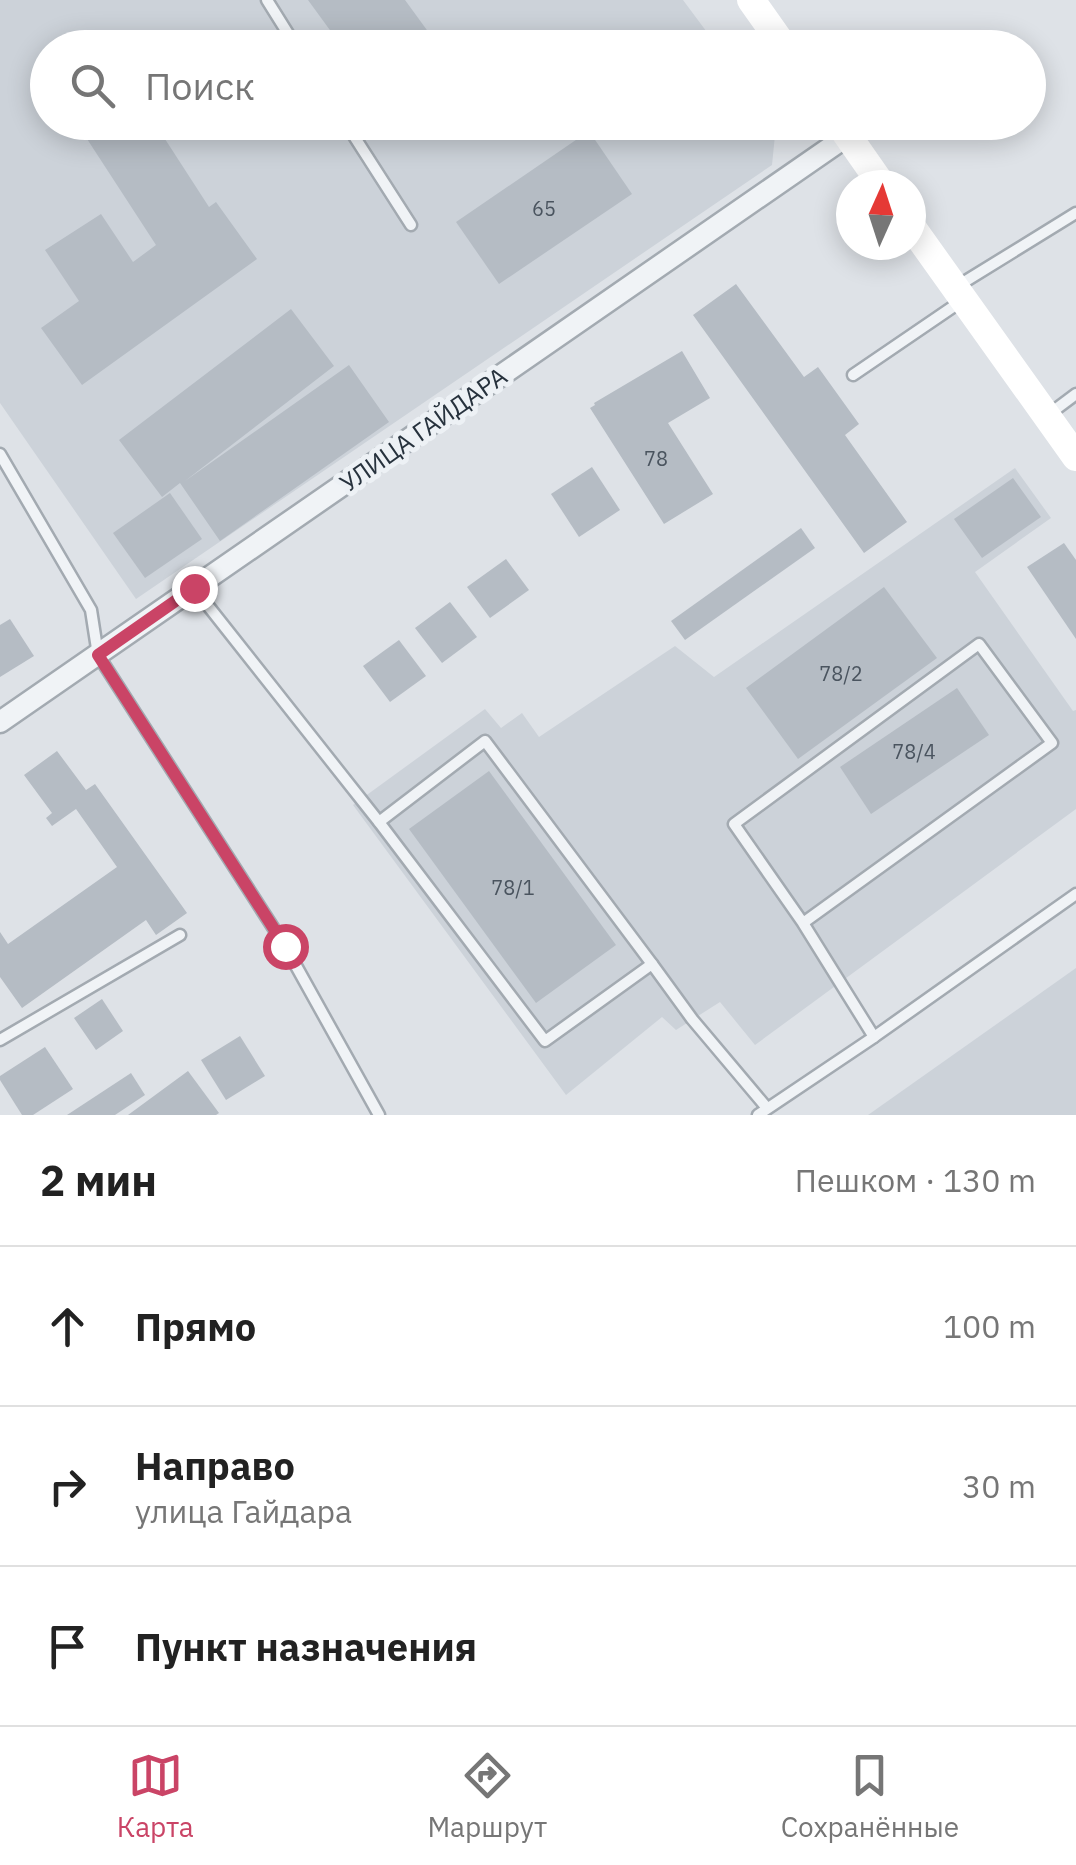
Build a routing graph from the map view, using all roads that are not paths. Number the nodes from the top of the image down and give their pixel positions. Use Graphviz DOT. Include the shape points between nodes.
graph roads {
  1 [pos="267,0"];
  2 [pos="751,0"];
  3 [pos="286,30"];
  4 [pos="772,30"];
  5 [pos="357,140"];
  6 [pos="826,140"];
  7 [pos="850,140"];
  8 [pos="871,170"];
  9 [pos="1076,213"];
  10 [pos="411,225"];
  11 [pos="926,247"];
  12 [pos="960,294"];
  13 [pos="854,375"];
  14 [pos="1076,394"];
  15 [pos="1047,416"];
  16 [pos="0,454"];
  17 [pos="1076,457"];
  18 [pos="194,588"];
  19 [pos="98,655"];
  20 [pos="0,722"];
  21 [pos="378,822"];
  22 [pos="1076,894"];
  23 [pos="803,923"];
  24 [pos="180,935"];
  25 [pos="652,964"];
  26 [pos="874,1037"];
  27 [pos="0,1040"];
  28 [pos="762,1112"];
  29 [pos="379,1115"];
  1 -- 3 [label="lane"];
  2 -- 4 [label="main road"];
  5 -- 10 [label="lane"];
  6 -- 18 [label="street, УЛИЦА ГАЙДАРА"];
  7 -- 8 [label="main road"];
  9 -- 12 [label="lane"];
  11 -- 12 [label="main road"];
  12 -- 13 [label="lane"];
  12 -- 15 [label="main road"];
  14 -- 15 [label="lane"];
  15 -- 17 [label="main road"];
  16 -- 19 [label="lane" via="91,610"];
  18 -- 19 [label="street, УЛИЦА ГАЙДАРА"];
  18 -- 21 [label="lane"];
  19 -- 20 [label="street, УЛИЦА ГАЙДАРА"];
  19 -- 29 [label="lane" via="285,946"];
  21 -- 25 [label="lane" via="546,1041"];
  21 -- 25 [label="lane" via="485,741"];
  22 -- 26 [label="lane"];
  23 -- 23 [label="lane" via="1052,743 980,644 734,824"];
  23 -- 26 [label="lane"];
  24 -- 27 [label="lane"];
  25 -- 28 [label="lane"];
  26 -- 28 [label="lane"];
}
